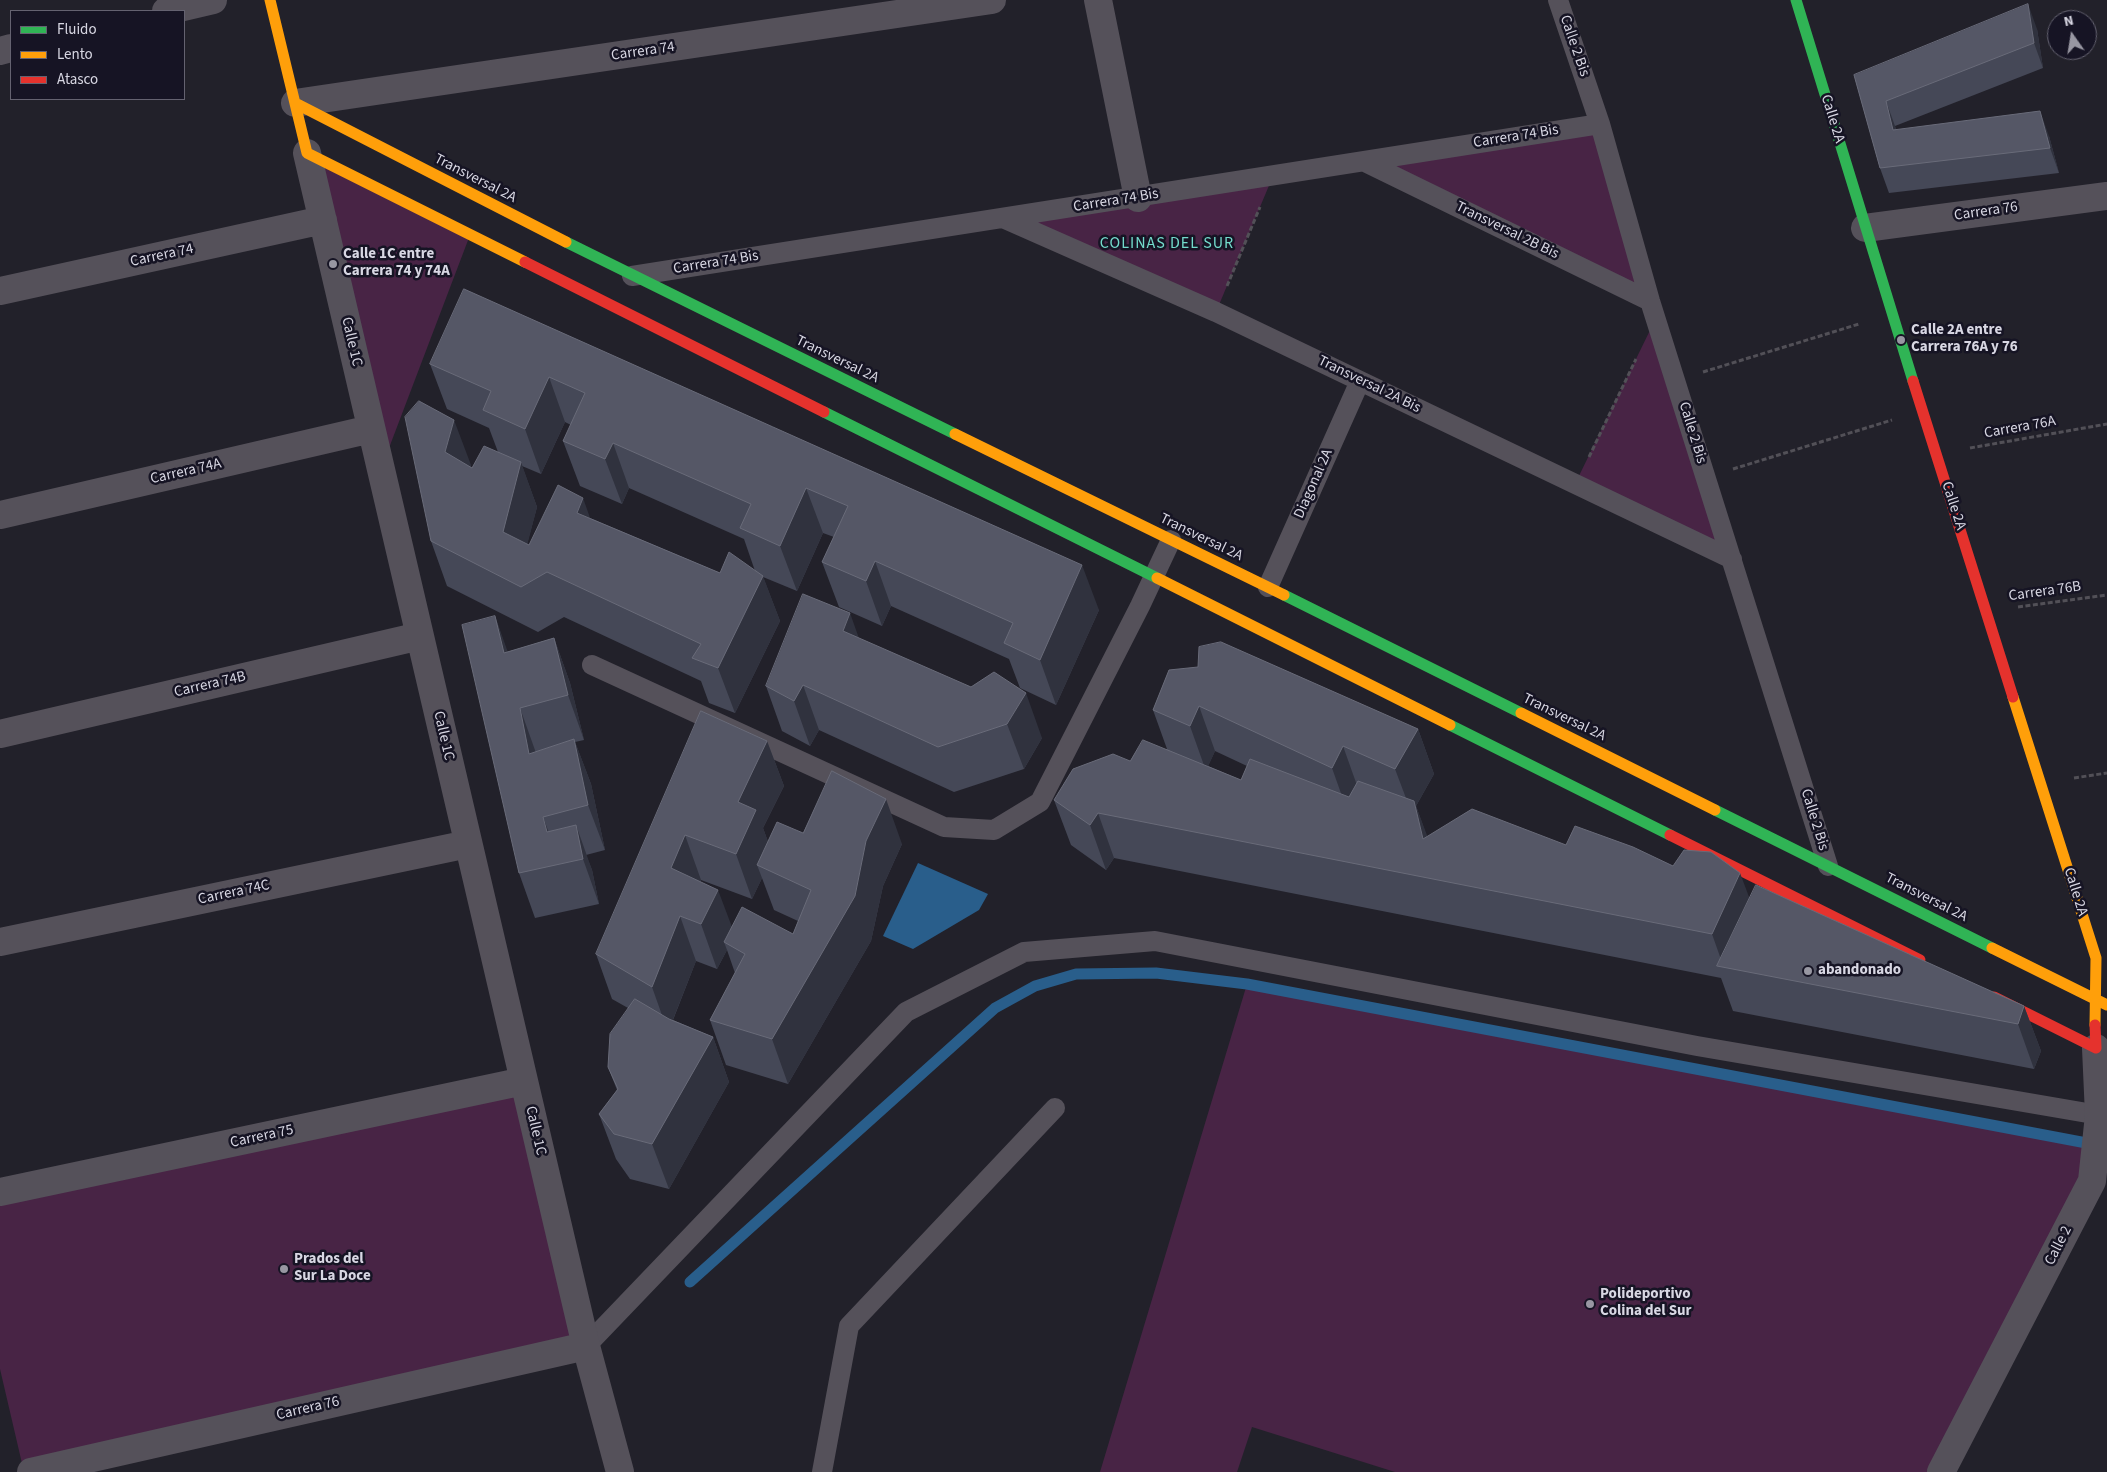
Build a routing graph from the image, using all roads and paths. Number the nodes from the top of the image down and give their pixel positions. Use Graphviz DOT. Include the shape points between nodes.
graph roads {
  1 [pos="213,0"];
  2 [pos="270,0"];
  3 [pos="992,0"];
  4 [pos="1098,0"];
  5 [pos="1558,0"];
  6 [pos="1796,0"];
  7 [pos="946,3"];
  8 [pos="170,10"];
  9 [pos="295,103"];
  10 [pos="1600,124"];
  11 [pos="307,153"];
  12 [pos="1363,161"];
  13 [pos="1273,176"];
  14 [pos="2107,196"];
  15 [pos="1138,198"];
  16 [pos="1003,218"];
  17 [pos="323,220"];
  18 [pos="1865,228"];
  19 [pos="632,276"];
  20 [pos="0,291"];
  21 [pos="1653,310"];
  22 [pos="1216,312"];
  23 [pos="1892,314"];
  24 [pos="1676,380"];
  25 [pos="1360,381"];
  26 [pos="1923,410"];
  27 [pos="2107,424"];
  28 [pos="371,429"];
  29 [pos="1937,454"];
  30 [pos="1706,477"];
  31 [pos="1575,484"];
  32 [pos="0,515"];
  33 [pos="1171,540"];
  34 [pos="1732,558"];
  35 [pos="1153,577"];
  36 [pos="1268,587"];
  37 [pos="2107,595"];
  38 [pos="1987,612"];
  39 [pos="420,636"];
  40 [pos="592,665"];
  41 [pos="0,734"];
  42 [pos="468,844"];
  43 [pos="1828,866"];
  44 [pos="0,942"];
  45 [pos="1929,965"];
  46 [pos="1982,991"];
  47 [pos="2094,1000"];
  48 [pos="2107,1005"];
  49 [pos="2096,1048"];
  50 [pos="524,1082"];
  51 [pos="1054,1108"];
  52 [pos="2099,1115"];
  53 [pos="2100,1188"];
  54 [pos="0,1192"];
  55 [pos="586,1346"];
  56 [pos="31,1472"];
  57 [pos="620,1472"];
  58 [pos="822,1472"];
  59 [pos="1941,1472"];
  1 -- 8 [label="street"];
  2 -- 9 [label="street, Calle 1C"];
  3 -- 7 [label="street, Carrera 74"];
  4 -- 15 [label="street"];
  5 -- 10 [label="lane, Calle 2 Bis"];
  6 -- 18 [label="street, Calle 2A"];
  7 -- 9 [label="street, Carrera 74"];
  9 -- 11 [label="street, Calle 1C"];
  9 -- 19 [label="street, Transversal 2A"];
  10 -- 12 [label="lane, Carrera 74 Bis"];
  10 -- 21 [label="lane, Calle 2 Bis"];
  11 -- 17 [label="street, Calle 1C"];
  11 -- 35 [label="street"];
  12 -- 13 [label="lane, Carrera 74 Bis"];
  12 -- 21 [label="lane, Transversal 2B Bis"];
  13 -- 15 [label="lane, Carrera 74 Bis"];
  13 -- 22 [label="path"];
  14 -- 18 [label="street, Carrera 76"];
  15 -- 16 [label="lane, Carrera 74 Bis"];
  16 -- 19 [label="lane, Carrera 74 Bis"];
  16 -- 22 [label="lane, Transversal 2A Bis"];
  17 -- 20 [label="street, Carrera 74"];
  17 -- 28 [label="street, Calle 1C"];
  18 -- 23 [label="street, Calle 2A"];
  19 -- 33 [label="street, Transversal 2A"];
  21 -- 24 [label="lane, Calle 2 Bis"];
  21 -- 31 [label="path"];
  22 -- 25 [label="lane, Transversal 2A Bis"];
  23 -- 24 [label="path"];
  23 -- 26 [label="street, Calle 2A"];
  24 -- 30 [label="lane, Calle 2 Bis"];
  25 -- 31 [label="lane, Transversal 2A Bis"];
  25 -- 36 [label="lane, Diagonal 2A"];
  26 -- 29 [label="street, Calle 2A"];
  26 -- 30 [label="path"];
  27 -- 29 [label="path, Carrera 76A"];
  28 -- 32 [label="street, Carrera 74A"];
  28 -- 39 [label="street, Calle 1C"];
  29 -- 38 [label="street, Calle 2A"];
  30 -- 34 [label="lane, Calle 2 Bis"];
  31 -- 34 [label="lane, Transversal 2A Bis"];
  33 -- 35 [label="lane"];
  33 -- 36 [label="street, Transversal 2A"];
  34 -- 43 [label="lane, Calle 2 Bis"];
  35 -- 40 [label="lane" via="1040,802 994,830 944,827"];
  35 -- 45 [label="street"];
  36 -- 43 [label="street, Transversal 2A"];
  37 -- 38 [label="path, Carrera 76B"];
  38 -- 47 [label="street, Calle 2A" via="2096,958"];
  39 -- 41 [label="street, Carrera 74B"];
  39 -- 42 [label="street, Calle 1C"];
  42 -- 44 [label="street, Carrera 74C"];
  42 -- 50 [label="street, Calle 1C"];
  43 -- 47 [label="street, Transversal 2A"];
  46 -- 49 [label="street"];
  47 -- 48 [label="street"];
  47 -- 49 [label="street, Calle 2"];
  49 -- 52 [label="street, Calle 2"];
  50 -- 54 [label="street, Carrera 75"];
  50 -- 55 [label="street, Calle 1C"];
  51 -- 58 [label="lane" via="849,1326"];
  52 -- 53 [label="street, Calle 2"];
  52 -- 55 [label="lane" via="1697,1046 1155,941 1024,952 906,1012"];
  53 -- 59 [label="street, Calle 2"];
  55 -- 56 [label="street, Carrera 76"];
  55 -- 57 [label="street, Calle 1C"];
}
